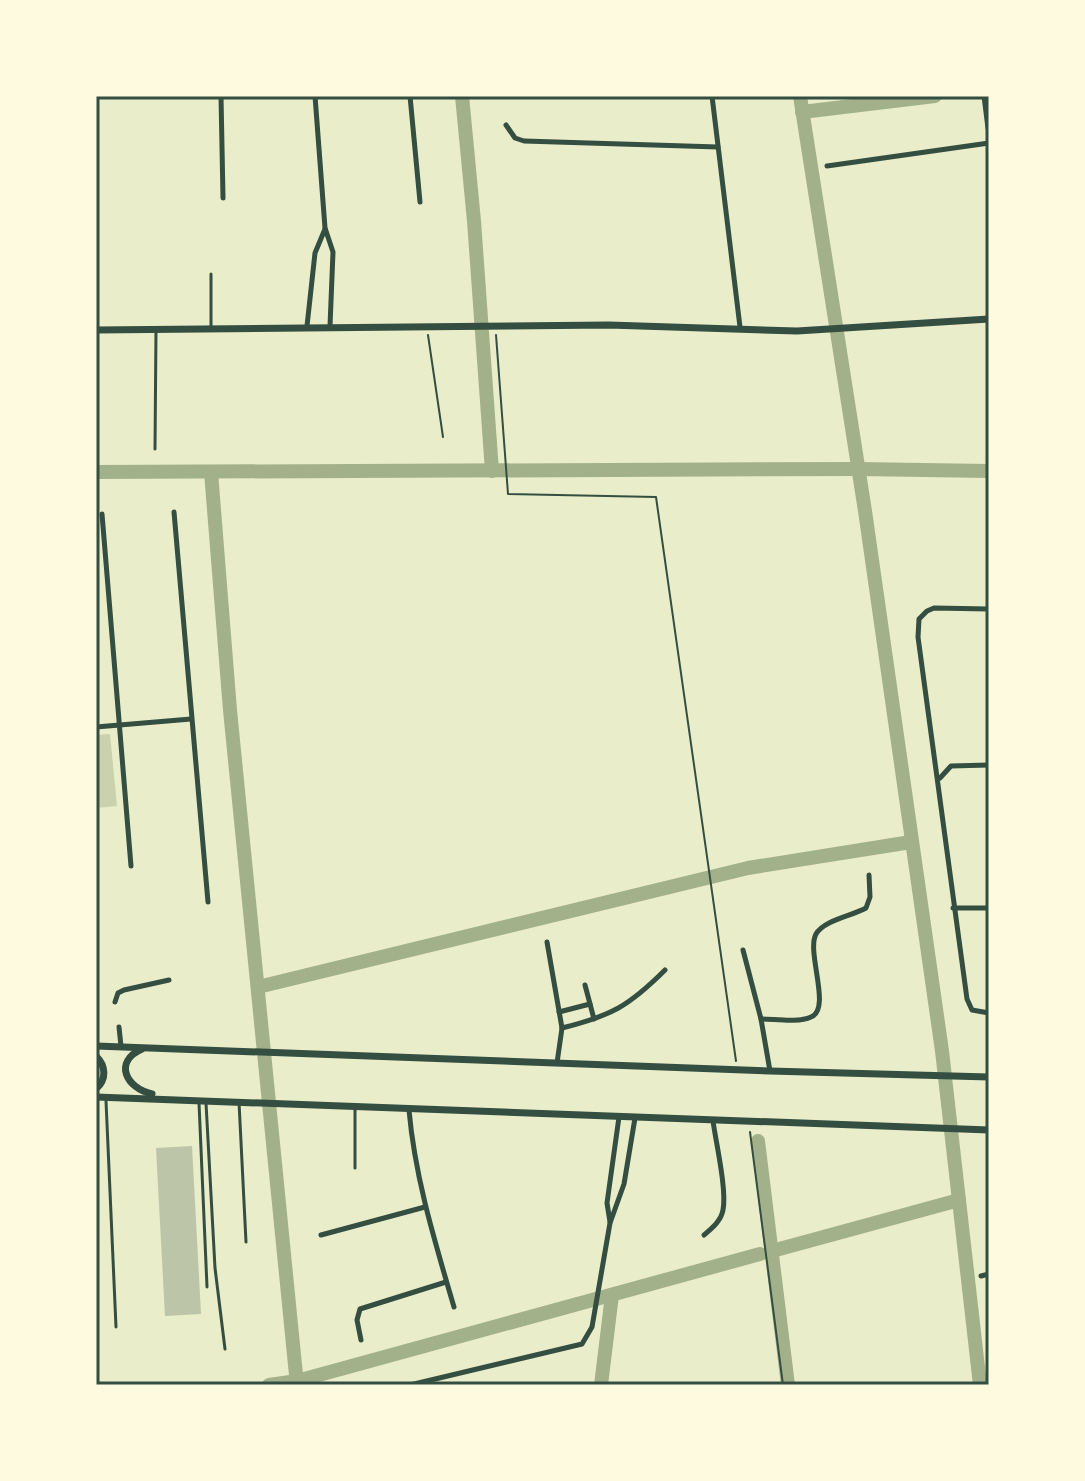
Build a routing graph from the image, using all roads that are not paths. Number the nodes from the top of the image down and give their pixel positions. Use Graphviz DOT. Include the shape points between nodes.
graph roads {
  1 [pos="221,96"];
  2 [pos="315,96"];
  3 [pos="410,96"];
  4 [pos="712,96"];
  5 [pos="985,100"];
  6 [pos="506,125"];
  7 [pos="989,128"];
  8 [pos="989,143"];
  9 [pos="718,147"];
  10 [pos="827,166"];
  11 [pos="223,198"];
  12 [pos="420,202"];
  13 [pos="325,228"];
  14 [pos="211,274"];
  15 [pos="989,319"];
  16 [pos="307,326"];
  17 [pos="330,326"];
  18 [pos="740,327"];
  19 [pos="211,328"];
  20 [pos="156,329"];
  21 [pos="96,330"];
  22 [pos="155,449"];
  23 [pos="174,512"];
  24 [pos="102,514"];
  25 [pos="989,609"];
  26 [pos="191,719"];
  27 [pos="120,725"];
  28 [pos="96,727"];
  29 [pos="989,765"];
  30 [pos="939,778"];
  31 [pos="131,866"];
  32 [pos="869,875"];
  33 [pos="208,902"];
  34 [pos="953,908"];
  35 [pos="989,908"];
  36 [pos="547,942"];
  37 [pos="743,950"];
  38 [pos="665,970"];
  39 [pos="169,980"];
  40 [pos="585,985"];
  41 [pos="115,1002"];
  42 [pos="590,1004"];
  43 [pos="559,1012"];
  44 [pos="989,1013"];
  45 [pos="594,1019"];
  46 [pos="761,1019"];
  47 [pos="119,1027"];
  48 [pos="562,1028"];
  49 [pos="96,1046"];
  50 [pos="121,1046"];
  51 [pos="161,1047"];
  52 [pos="96,1056"];
  53 [pos="557,1063"];
  54 [pos="770,1071"];
  55 [pos="986,1077"];
  56 [pos="96,1089"];
  57 [pos="96,1097"];
  58 [pos="105,1097"];
  59 [pos="161,1097"];
  60 [pos="203,1100"];
  61 [pos="239,1101"];
  62 [pos="355,1108"];
  63 [pos="409,1110"];
  64 [pos="619,1117"];
  65 [pos="635,1118"];
  66 [pos="713,1121"];
  67 [pos="988,1130"];
  68 [pos="355,1168"];
  69 [pos="425,1207"];
  70 [pos="610,1223"];
  71 [pos="321,1235"];
  72 [pos="704,1235"];
  73 [pos="246,1242"];
  74 [pos="989,1274"];
  75 [pos="981,1276"];
  76 [pos="446,1282"];
  77 [pos="207,1287"];
  78 [pos="454,1307"];
  79 [pos="116,1327"];
  80 [pos="361,1340"];
  81 [pos="225,1349"];
  82 [pos="443,1377"];
  83 [pos="410,1385"];
  84 [pos="444,1385"];
  1 -- 11 [label="street"];
  2 -- 13 [label="street"];
  3 -- 12 [label="street"];
  4 -- 9 [label="street"];
  5 -- 7 [label="main road"];
  6 -- 9 [label="street" via="515,138 534,142"];
  8 -- 10 [label="street"];
  9 -- 18 [label="street"];
  13 -- 16 [label="street" via="315,253"];
  13 -- 17 [label="street" via="333,252"];
  14 -- 19 [label="lane"];
  15 -- 18 [label="main road" via="797,331"];
  16 -- 17 [label="main road"];
  16 -- 19 [label="main road"];
  17 -- 18 [label="main road"];
  19 -- 20 [label="main road"];
  20 -- 21 [label="main road"];
  20 -- 22 [label="lane"];
  23 -- 26 [label="street"];
  24 -- 27 [label="street"];
  25 -- 30 [label="street" via="934,608 919,619"];
  26 -- 27 [label="street"];
  26 -- 33 [label="street"];
  27 -- 28 [label="street"];
  27 -- 31 [label="street"];
  29 -- 30 [label="street" via="951,766"];
  30 -- 34 [label="street"];
  32 -- 46 [label="street" via="866,908 822,926 815,936 817,1013 810,1018"];
  34 -- 35 [label="street"];
  34 -- 44 [label="street" via="967,999 972,1010"];
  36 -- 43 [label="street"];
  37 -- 46 [label="street"];
  38 -- 45 [label="street" via="629,1004"];
  39 -- 41 [label="street" via="124,990"];
  40 -- 42 [label="street"];
  42 -- 43 [label="street"];
  42 -- 45 [label="street"];
  43 -- 48 [label="street"];
  45 -- 48 [label="street"];
  46 -- 54 [label="street"];
  47 -- 50 [label="street"];
  48 -- 53 [label="street"];
  49 -- 50 [label="main road"];
  50 -- 51 [label="main road"];
  51 -- 53 [label="main road"];
  51 -- 59 [label="main road" via="132,1054 126,1067 135,1089"];
  52 -- 56 [label="main road" via="104,1072"];
  53 -- 54 [label="main road"];
  54 -- 55 [label="main road"];
  57 -- 58 [label="main road"];
  58 -- 59 [label="main road"];
  58 -- 79 [label="lane"];
  59 -- 60 [label="main road"];
  60 -- 61 [label="main road"];
  60 -- 77 [label="lane"];
  60 -- 81 [label="lane"];
  61 -- 62 [label="main road"];
  61 -- 73 [label="lane"];
  62 -- 63 [label="main road"];
  62 -- 68 [label="lane"];
  63 -- 64 [label="main road"];
  63 -- 69 [label="street"];
  64 -- 65 [label="main road"];
  64 -- 70 [label="street" via="607,1203"];
  65 -- 66 [label="main road"];
  65 -- 70 [label="street" via="624,1184"];
  66 -- 67 [label="main road"];
  66 -- 72 [label="street" via="723,1212"];
  69 -- 71 [label="street"];
  69 -- 76 [label="street"];
  70 -- 82 [label="street" via="595,1310 582,1344"];
  74 -- 75 [label="street"];
  76 -- 78 [label="street"];
  76 -- 80 [label="street" via="360,1309"];
  82 -- 83 [label="street"];
  82 -- 84 [label="street"];
}
